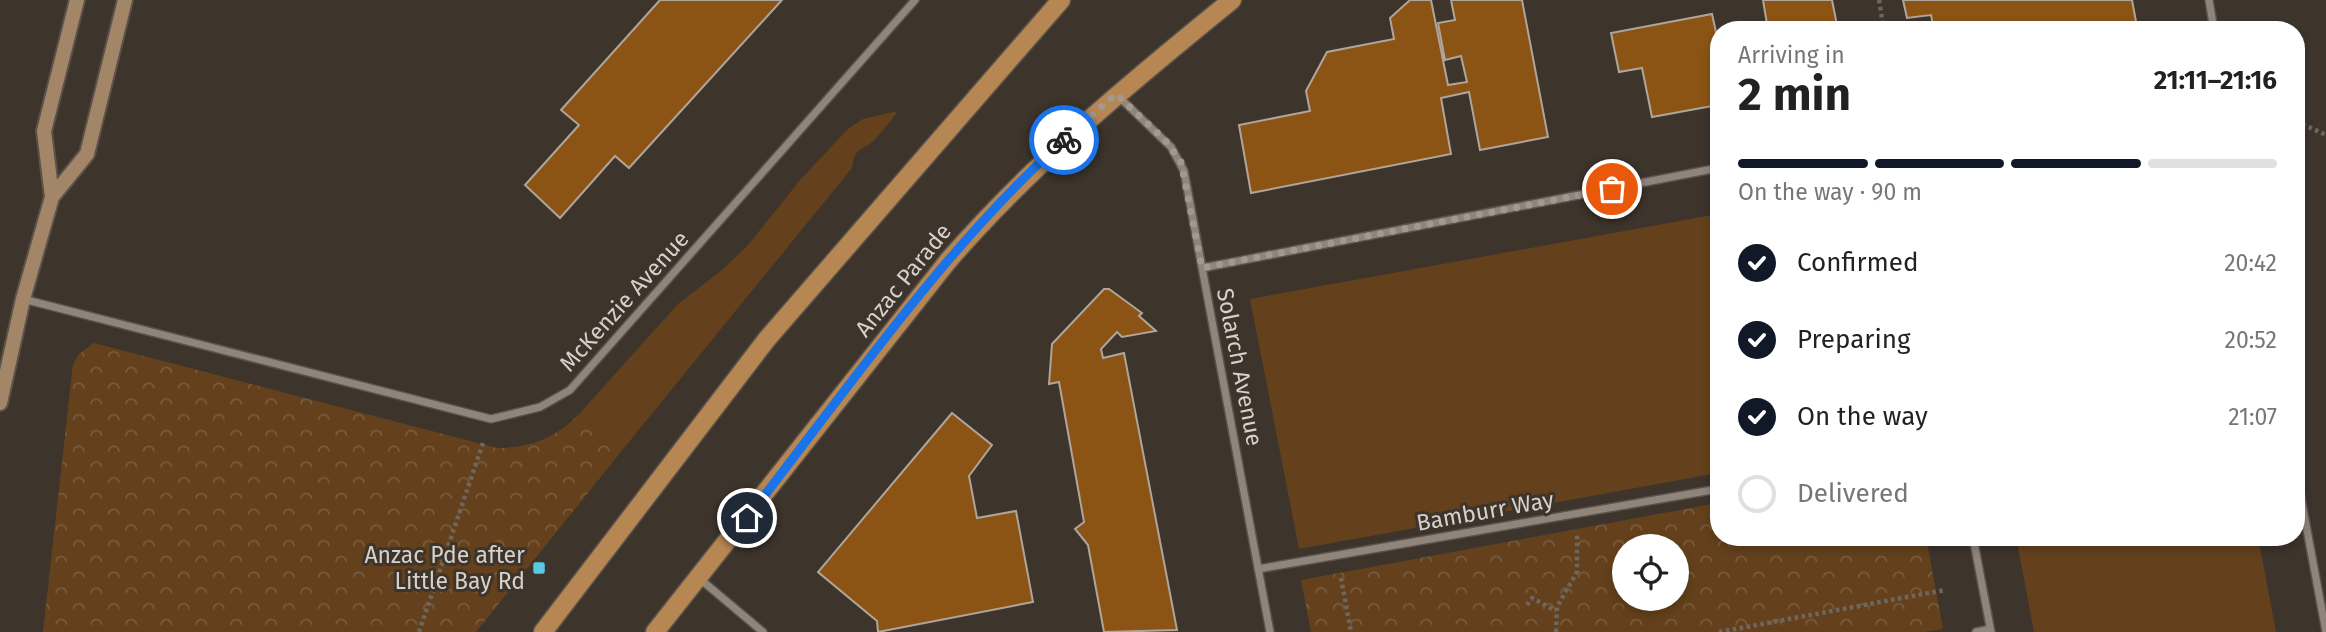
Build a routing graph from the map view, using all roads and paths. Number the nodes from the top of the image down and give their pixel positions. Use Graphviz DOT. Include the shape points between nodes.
graph roads {
  1 [pos="77,0"];
  2 [pos="125,0"];
  3 [pos="915,0"];
  4 [pos="1061,0"];
  5 [pos="1232,0"];
  6 [pos="1879,0"];
  7 [pos="2208,0"];
  8 [pos="1882,21"];
  9 [pos="2212,21"];
  10 [pos="1116,94"];
  11 [pos="2305,125"];
  12 [pos="2326,135"];
  13 [pos="1710,170"];
  14 [pos="52,197"];
  15 [pos="1202,268"];
  16 [pos="23,299"];
  17 [pos="0,403"];
  18 [pos="491,419"];
  19 [pos="1710,490"];
  20 [pos="1573,514"];
  21 [pos="2305,519"];
  22 [pos="1975,546"];
  23 [pos="1337,556"];
  24 [pos="1258,569"];
  25 [pos="700,579"];
  26 [pos="1945,590"];
  27 [pos="1527,605"];
  28 [pos="1556,611"];
  29 [pos="1990,631"];
  30 [pos="419,632"];
  31 [pos="543,632"];
  32 [pos="655,632"];
  33 [pos="763,632"];
  34 [pos="1270,632"];
  35 [pos="1351,632"];
  36 [pos="1556,632"];
  37 [pos="1719,632"];
  38 [pos="1976,632"];
  39 [pos="2326,632"];
  1 -- 14 [label="street" via="44,131"];
  2 -- 14 [label="street" via="87,155"];
  3 -- 18 [label="street, McKenzie Avenue" via="570,390 540,407"];
  4 -- 31 [label="main road" via="768,339"];
  5 -- 10 [label="main road, Anzac Parade"];
  6 -- 8 [label="path"];
  7 -- 9 [label="street"];
  10 -- 15 [label="street, Solarch Avenue" via="1165,140 1181,162"];
  10 -- 25 [label="main road, Anzac Parade" via="1049,153 948,261"];
  11 -- 12 [label="path"];
  13 -- 15 [label="street"];
  14 -- 16 [label="street"];
  15 -- 24 [label="street, Solarch Avenue"];
  16 -- 17 [label="street"];
  16 -- 18 [label="street, McKenzie Avenue"];
  18 -- 30 [label="path"];
  19 -- 20 [label="street, Bamburr Way"];
  20 -- 23 [label="street, Bamburr Way"];
  20 -- 28 [label="path" via="1577,572"];
  21 -- 39 [label="street"];
  22 -- 29 [label="street"];
  23 -- 24 [label="street, Bamburr Way"];
  23 -- 35 [label="path"];
  24 -- 34 [label="street, Solarch Avenue"];
  25 -- 32 [label="main road, Anzac Parade"];
  25 -- 33 [label="street"];
  26 -- 37 [label="path"];
  27 -- 28 [label="path" via="1532,598"];
  28 -- 36 [label="path"];
  29 -- 38 [label="street"];
}
